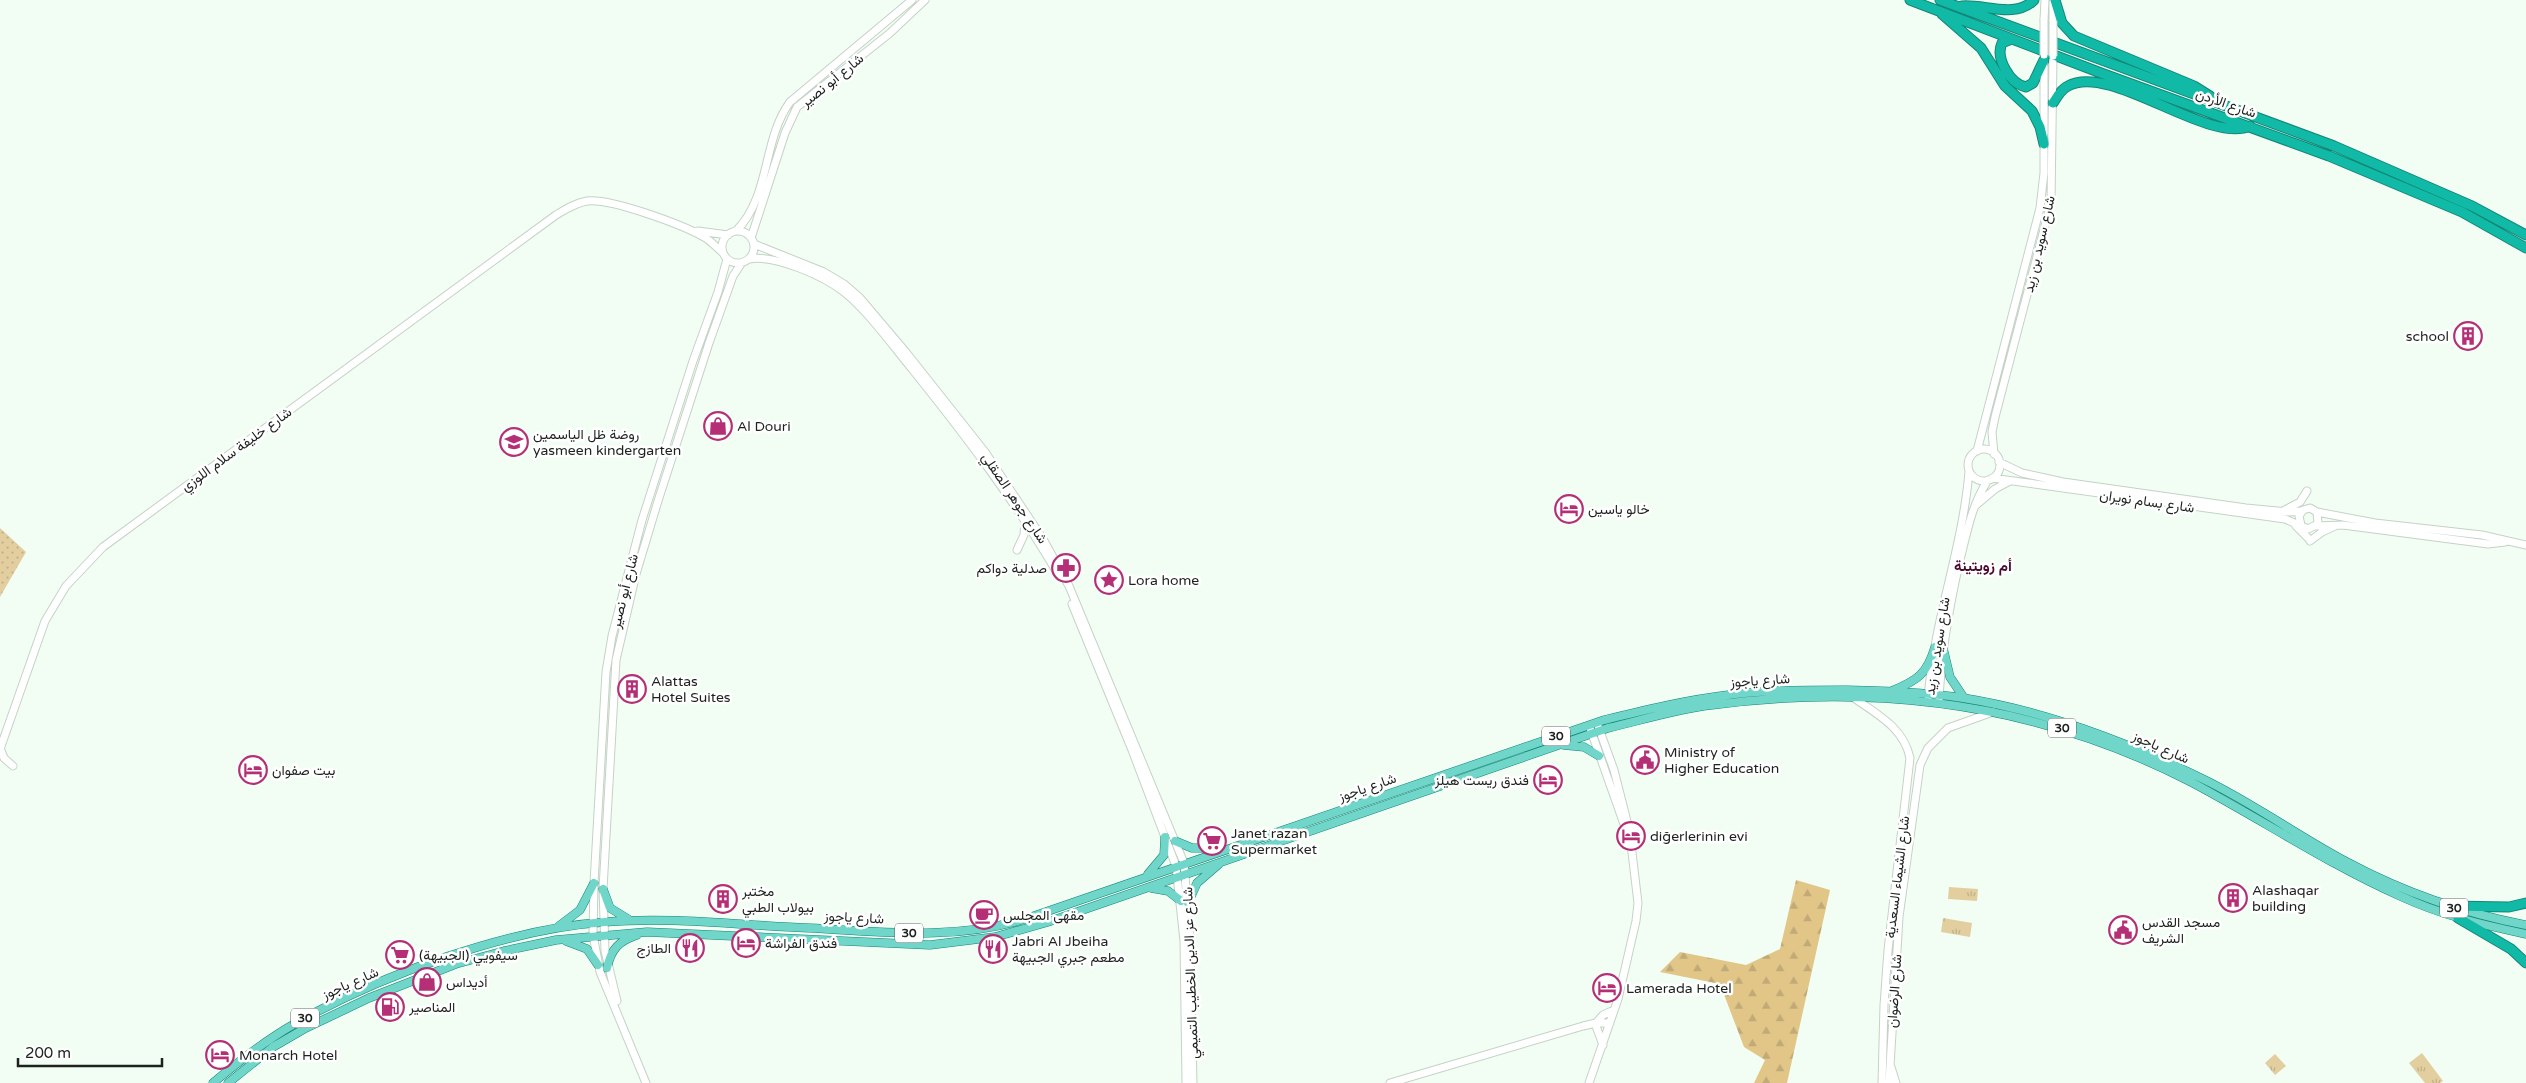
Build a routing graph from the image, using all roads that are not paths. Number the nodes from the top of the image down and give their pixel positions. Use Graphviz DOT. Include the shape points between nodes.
graph roads {
  1 [pos="912,0"];
  2 [pos="925,0"];
  3 [pos="1910,0"];
  4 [pos="1940,0"];
  5 [pos="2034,0"];
  6 [pos="2045,0"];
  7 [pos="2054,0"];
  8 [pos="1957,7"];
  9 [pos="1938,11"];
  10 [pos="2015,40"];
  11 [pos="2047,57"];
  12 [pos="2053,103"];
  13 [pos="2242,111"];
  14 [pos="2251,126"];
  15 [pos="2044,144"];
  16 [pos="556,215"];
  17 [pos="736,231"];
  18 [pos="728,235"];
  19 [pos="2526,235"];
  20 [pos="753,241"];
  21 [pos="2526,248"];
  22 [pos="722,252"];
  23 [pos="727,259"];
  24 [pos="749,259"];
  25 [pos="740,264"];
  26 [pos="1977,451"];
  27 [pos="1994,454"];
  28 [pos="1999,462"];
  29 [pos="1969,471"];
  30 [pos="1990,479"];
  31 [pos="2014,480"];
  32 [pos="2307,491"];
  33 [pos="1974,506"];
  34 [pos="2302,511"];
  35 [pos="2280,512"];
  36 [pos="2318,512"];
  37 [pos="2285,519"];
  38 [pos="1025,521"];
  39 [pos="2301,525"];
  40 [pos="2343,525"];
  41 [pos="2316,526"];
  42 [pos="2505,542"];
  43 [pos="2526,545"];
  44 [pos="1017,550"];
  45 [pos="1939,647"];
  46 [pos="1890,692"];
  47 [pos="1929,694"];
  48 [pos="1939,695"];
  49 [pos="1854,698"];
  50 [pos="1964,698"];
  51 [pos="1928,702"];
  52 [pos="1939,704"];
  53 [pos="1993,711"];
  54 [pos="1594,728"];
  55 [pos="1561,745"];
  56 [pos="0,749"];
  57 [pos="1599,756"];
  58 [pos="1910,764"];
  59 [pos="1920,765"];
  60 [pos="13,766"];
  61 [pos="1165,837"];
  62 [pos="1630,839"];
  63 [pos="1175,841"];
  64 [pos="1234,846"];
  65 [pos="1225,860"];
  66 [pos="1184,863"];
  67 [pos="1176,866"];
  68 [pos="1186,874"];
  69 [pos="1145,876"];
  70 [pos="1177,877"];
  71 [pos="594,883"];
  72 [pos="603,889"];
  73 [pos="1141,889"];
  74 [pos="1185,902"];
  75 [pos="2526,903"];
  76 [pos="2449,906"];
  77 [pos="2458,918"];
  78 [pos="632,921"];
  79 [pos="604,922"];
  80 [pos="593,923"];
  81 [pos="2526,924"];
  82 [pos="551,930"];
  83 [pos="647,932"];
  84 [pos="604,934"];
  85 [pos="2526,934"];
  86 [pos="593,936"];
  87 [pos="556,940"];
  88 [pos="1888,950"];
  89 [pos="1896,950"];
  90 [pos="2526,963"];
  91 [pos="598,965"];
  92 [pos="607,968"];
  93 [pos="1890,970"];
  94 [pos="1614,1010"];
  95 [pos="621,1020"];
  96 [pos="1595,1024"];
  97 [pos="1609,1025"];
  98 [pos="1603,1045"];
  99 [pos="1890,1060"];
  100 [pos="1884,1082"];
  101 [pos="212,1083"];
  102 [pos="228,1083"];
  103 [pos="646,1083"];
  104 [pos="1186,1083"];
  105 [pos="1193,1083"];
  106 [pos="1390,1083"];
  107 [pos="1589,1083"];
  108 [pos="1896,1083"];
  1 -- 17 [label="street, شارع أبو نصير" via="790,102 781,116 752,211"];
  2 -- 20 [label="street, شارع أبو نصير" via="797,107 788,126"];
  3 -- 9 [label="highway, شارع الأردن"];
  4 -- 8 [label="highway, شارع الأردن"];
  5 -- 8 [label="highway" via="2021,8 2011,9"];
  6 -- 11 [label="street, شارع سويد بن زيد, bridge"];
  7 -- 11 [label="street, شارع سويد بن زيد, bridge"];
  7 -- 13 [label="highway" via="2062,23 2074,36 2194,86"];
  8 -- 13 [label="highway, شارع الأردن"];
  9 -- 10 [label="highway, شارع الأردن"];
  9 -- 15 [label="highway" via="1981,48 2005,86 2032,111"];
  10 -- 11 [label="highway" via="2003,41 2000,52 2008,73 2021,86 2033,83"];
  10 -- 14 [label="highway, شارع الأردن"];
  11 -- 12 [label="street, شارع سويد بن زيد"];
  11 -- 15 [label="street, شارع سويد بن زيد"];
  12 -- 14 [label="highway" via="2067,86 2094,82 2219,126 2238,129"];
  12 -- 27 [label="street, شارع سويد بن زيد" via="2051,203 1995,417"];
  13 -- 19 [label="highway, شارع الأردن" via="2402,174"];
  14 -- 21 [label="highway, شارع الأردن" via="2439,202 2481,221"];
  15 -- 26 [label="street, شارع سويد بن زيد" via="2040,208"];
  16 -- 18 [label="street, شارع خليفة سلام اللوزي" via="573,201 597,198 703,232"];
  16 -- 22 [label="street, شارع خليفة سلام اللوزي" via="578,203 606,203 691,231"];
  16 -- 56 [label="street, شارع خليفة سلام اللوزي" via="123,530 90,559 60,592 45,621"];
  17 -- 18 [label="street"];
  17 -- 20 [label="street" via="745,233"];
  18 -- 22 [label="street" via="722,244"];
  20 -- 24 [label="street"];
  20 -- 63 [label="street, شارع جوهر الصقلي" via="824,272 854,292 905,351 993,464 1043,539 1069,586"];
  22 -- 23 [label="street"];
  23 -- 25 [label="street"];
  23 -- 71 [label="street, شارع أبو نصير" via="642,520 612,636 606,672"];
  24 -- 25 [label="street"];
  24 -- 38 [label="street, شارع جوهر الصقلي" via="764,258 783,263 829,282 849,296 935,397"];
  25 -- 72 [label="street, شارع أبو نصير" via="683,420 640,559 619,643"];
  26 -- 27 [label="street" via="1986,450"];
  26 -- 29 [label="street" via="1970,457"];
  27 -- 28 [label="street"];
  28 -- 30 [label="street" via="1998,471"];
  28 -- 35 [label="street, شارع بسام نويران" via="2022,474 2063,482"];
  29 -- 30 [label="street" via="1979,480"];
  29 -- 45 [label="street, شارع سويد بن زيد"];
  30 -- 31 [label="street, شارع بسام نويران"];
  30 -- 33 [label="street, شارع سويد بن زيد"];
  31 -- 33 [label="street" via="1995,489"];
  31 -- 37 [label="street, شارع بسام نويران"];
  32 -- 35 [label="street" via="2300,502"];
  33 -- 45 [label="street, شارع سويد بن زيد"];
  34 -- 35 [label="street, شارع بسام نويران"];
  34 -- 36 [label="street" via="2310,508"];
  34 -- 39 [label="street" via="2299,516"];
  36 -- 41 [label="street" via="2320,518"];
  36 -- 42 [label="street" via="2375,523 2482,535"];
  37 -- 39 [label="street, شارع بسام نويران"];
  37 -- 40 [label="street" via="2310,541 2327,529"];
  38 -- 44 [label="street" via="1025,531"];
  38 -- 61 [label="street, شارع جوهر الصقلي" via="1067,592"];
  39 -- 41 [label="street" via="2308,529"];
  40 -- 41 [label="street"];
  40 -- 42 [label="street" via="2488,544"];
  42 -- 43 [label="street"];
  45 -- 46 [label="main road" via="1923,673 1911,683"];
  45 -- 47 [label="street, شارع سويد بن زيد"];
  45 -- 48 [label="street, شارع سويد بن زيد"];
  45 -- 50 [label="main road" via="1950,677"];
  46 -- 47 [label="main road, شارع ياجوز / 30"];
  46 -- 54 [label="main road, شارع ياجوز / 30" via="1794,690 1741,693 1664,706"];
  47 -- 48 [label="main road, شارع ياجوز / 30"];
  47 -- 51 [label="street, شارع سويد بن زيد"];
  48 -- 50 [label="main road, شارع ياجوز / 30"];
  48 -- 52 [label="street, شارع سويد بن زيد"];
  49 -- 51 [label="main road, شارع ياجوز / 30" via="1904,698"];
  49 -- 54 [label="main road, شارع ياجوز / 30" via="1711,705"];
  49 -- 58 [label="street, شارع الشيماء السعدية" via="1885,719 1897,732 1908,751"];
  50 -- 76 [label="main road, شارع ياجوز / 30" via="2044,717 2134,748 2204,779 2347,862 2393,885"];
  51 -- 52 [label="main road, شارع ياجوز / 30"];
  52 -- 53 [label="main road, شارع ياجوز / 30"];
  53 -- 59 [label="street" via="1948,728 1928,748"];
  53 -- 77 [label="main road, شارع ياجوز / 30" via="2080,734 2162,768 2351,872 2400,896"];
  54 -- 55 [label="main road, شارع ياجوز / 30"];
  54 -- 57 [label="street"];
  54 -- 62 [label="street" via="1614,770"];
  54 -- 64 [label="main road, شارع ياجوز / 30"];
  55 -- 57 [label="main road" via="1584,748"];
  55 -- 65 [label="main road, شارع ياجوز / 30"];
  56 -- 60 [label="street"];
  57 -- 62 [label="street"];
  58 -- 59 [label="street"];
  58 -- 88 [label="street, شارع الشيماء السعدية"];
  59 -- 89 [label="street, شارع الرضوان" via="1906,852"];
  61 -- 67 [label="street, شارع جوهر الصقلي"];
  61 -- 69 [label="main road" via="1162,858"];
  62 -- 94 [label="street" via="1638,914"];
  63 -- 64 [label="main road" via="1201,849"];
  63 -- 66 [label="street, شارع جوهر الصقلي"];
  64 -- 66 [label="main road, شارع ياجوز / 30"];
  65 -- 68 [label="main road, شارع ياجوز / 30"];
  65 -- 74 [label="main road" via="1197,883"];
  66 -- 67 [label="main road, شارع ياجوز / 30"];
  66 -- 68 [label="street, شارع عز الدين الخطيب التميمي"];
  67 -- 69 [label="main road, شارع ياجوز / 30"];
  67 -- 70 [label="street, شارع عز الدين الخطيب التميمي"];
  68 -- 70 [label="main road, شارع ياجوز / 30"];
  68 -- 74 [label="street, شارع عز الدين الخطيب التميمي"];
  69 -- 78 [label="main road, شارع ياجوز / 30" via="1021,920 970,932 920,934"];
  70 -- 73 [label="main road, شارع ياجوز / 30"];
  70 -- 74 [label="street, شارع عز الدين الخطيب التميمي"];
  71 -- 80 [label="street, شارع أبو نصير"];
  71 -- 82 [label="main road" via="580,910"];
  72 -- 78 [label="main road" via="611,910"];
  72 -- 79 [label="street, شارع أبو نصير"];
  73 -- 74 [label="main road" via="1166,890"];
  73 -- 83 [label="main road, شارع ياجوز / 30" via="1020,931 945,944"];
  74 -- 104 [label="street, شارع عز الدين الخطيب التميمي"];
  74 -- 105 [label="street, شارع عز الدين الخطيب التميمي"];
  75 -- 76 [label="highway" via="2510,907"];
  76 -- 81 [label="main road, شارع ياجوز / 30"];
  77 -- 85 [label="main road, شارع ياجوز / 30"];
  77 -- 90 [label="highway" via="2511,949"];
  78 -- 79 [label="main road, شارع ياجوز / 30"];
  79 -- 80 [label="main road, شارع ياجوز / 30"];
  79 -- 84 [label="street, شارع أبو نصير"];
  80 -- 82 [label="main road, شارع ياجوز / 30"];
  80 -- 86 [label="street, شارع أبو نصير"];
  82 -- 101 [label="main road, شارع ياجوز / 30" via="487,944 376,985 294,1024"];
  83 -- 84 [label="main road, شارع ياجوز / 30"];
  83 -- 92 [label="main road" via="619,943 610,955"];
  84 -- 86 [label="main road, شارع ياجوز / 30"];
  84 -- 92 [label="street, شارع أبو نصير"];
  86 -- 87 [label="main road, شارع ياجوز / 30"];
  86 -- 91 [label="street, شارع أبو نصير"];
  87 -- 91 [label="main road" via="587,949"];
  87 -- 102 [label="main road, شارع ياجوز / 30" via="456,964 369,998 273,1047"];
  88 -- 89 [label="street"];
  88 -- 93 [label="street, شارع الشيماء السعدية"];
  89 -- 93 [label="street, شارع الرضوان"];
  91 -- 95 [label="street, شارع أبو نصير"];
  92 -- 95 [label="street, شارع أبو نصير"];
  93 -- 99 [label="street, شارع الرضوان"];
  93 -- 100 [label="street, شارع الشيماء السعدية"];
  94 -- 96 [label="street" via="1603,1014"];
  94 -- 97 [label="street"];
  95 -- 103 [label="street"];
  96 -- 97 [label="street"];
  96 -- 98 [label="street"];
  96 -- 106 [label="street"];
  97 -- 98 [label="street"];
  98 -- 107 [label="street"];
  99 -- 100 [label="street, شارع الرضوان"];
  99 -- 108 [label="street"];
}
